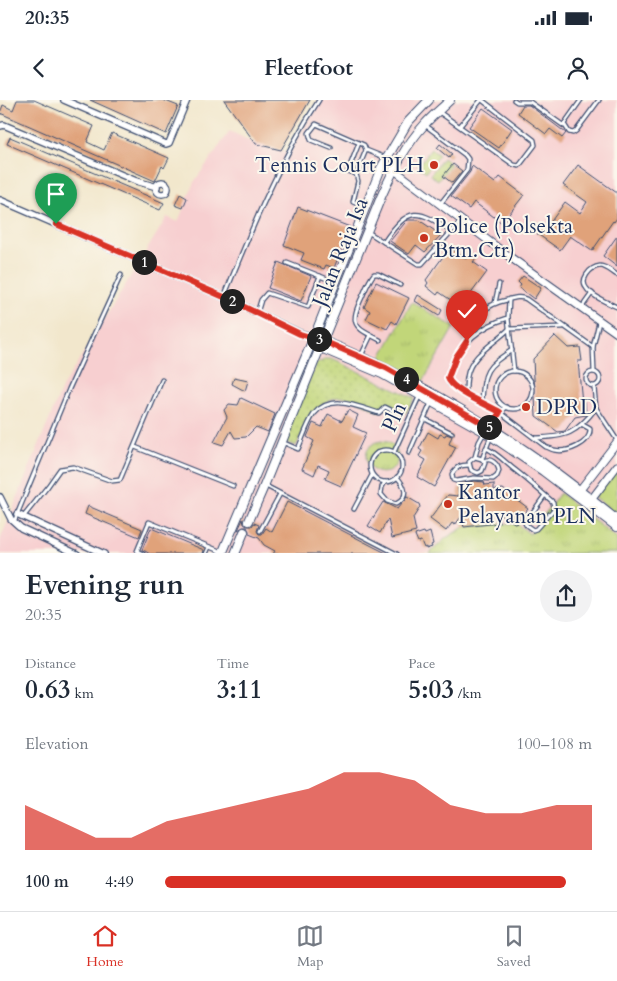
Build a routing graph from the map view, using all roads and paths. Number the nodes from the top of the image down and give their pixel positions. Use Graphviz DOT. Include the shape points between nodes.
graph roads {
  1 [pos="64,100"];
  2 [pos="187,100"];
  3 [pos="319,100"];
  4 [pos="429,100"];
  5 [pos="450,100"];
  6 [pos="481,100"];
  7 [pos="514,100"];
  8 [pos="581,100"];
  9 [pos="599,100"];
  10 [pos="80,103"];
  11 [pos="438,111"];
  12 [pos="424,124"];
  13 [pos="0,126"];
  14 [pos="460,126"];
  15 [pos="564,126"];
  16 [pos="359,143"];
  17 [pos="331,148"];
  18 [pos="366,150"];
  19 [pos="386,159"];
  20 [pos="394,169"];
  21 [pos="356,174"];
  22 [pos="157,187"];
  23 [pos="0,200"];
  24 [pos="441,204"];
  25 [pos="365,207"];
  26 [pos="462,220"];
  27 [pos="368,232"];
  28 [pos="451,232"];
  29 [pos="384,242"];
  30 [pos="287,263"];
  31 [pos="121,275"];
  32 [pos="617,275"];
  33 [pos="320,276"];
  34 [pos="336,282"];
  35 [pos="500,284"];
  36 [pos="400,285"];
  37 [pos="592,293"];
  38 [pos="224,297"];
  39 [pos="509,299"];
  40 [pos="494,303"];
  41 [pos="617,307"];
  42 [pos="581,308"];
  43 [pos="257,313"];
  44 [pos="508,318"];
  45 [pos="599,322"];
  46 [pos="563,327"];
  47 [pos="509,329"];
  48 [pos="617,333"];
  49 [pos="371,335"];
  50 [pos="312,340"];
  51 [pos="380,340"];
  52 [pos="467,341"];
  53 [pos="322,344"];
  54 [pos="593,347"];
  55 [pos="512,350"];
  56 [pos="360,357"];
  57 [pos="514,372"];
  58 [pos="594,372"];
  59 [pos="162,380"];
  60 [pos="594,387"];
  61 [pos="421,394"];
  62 [pos="466,394"];
  63 [pos="432,400"];
  64 [pos="482,402"];
  65 [pos="507,407"];
  66 [pos="596,408"];
  67 [pos="393,410"];
  68 [pos="500,412"];
  69 [pos="425,419"];
  70 [pos="583,425"];
  71 [pos="488,432"];
  72 [pos="452,433"];
  73 [pos="534,438"];
  74 [pos="617,441"];
  75 [pos="281,442"];
  76 [pos="135,447"];
  77 [pos="486,448"];
  78 [pos="394,452"];
  79 [pos="409,454"];
  80 [pos="474,457"];
  81 [pos="483,460"];
  82 [pos="468,465"];
  83 [pos="617,466"];
  84 [pos="372,474"];
  85 [pos="397,477"];
  86 [pos="385,482"];
  87 [pos="264,485"];
  88 [pos="233,486"];
  89 [pos="578,493"];
  90 [pos="280,494"];
  91 [pos="545,495"];
  92 [pos="0,497"];
  93 [pos="589,502"];
  94 [pos="354,509"];
  95 [pos="17,514"];
  96 [pos="23,517"];
  97 [pos="617,520"];
  98 [pos="249,521"];
  99 [pos="14,522"];
  100 [pos="617,528"];
  101 [pos="260,531"];
  102 [pos="244,532"];
  103 [pos="209,547"];
  104 [pos="76,553"];
  105 [pos="102,553"];
  106 [pos="141,553"];
  107 [pos="206,553"];
  108 [pos="222,553"];
  109 [pos="235,553"];
  110 [pos="395,553"];
  1 -- 10 [label="street"];
  2 -- 10 [label="street" via="166,144"];
  3 -- 38 [label="lane" via="305,121 250,232"];
  4 -- 19 [label="main road, Jalan Raja Isa" via="408,122"];
  5 -- 11 [label="main road, Jalan Raja Isa"];
  6 -- 14 [label="lane"];
  6 -- 14 [label="lane" via="534,140 535,145 519,166"];
  7 -- 15 [label="lane" via="530,102"];
  8 -- 15 [label="lane"];
  9 -- 15 [label="lane" via="576,131 569,132"];
  11 -- 12 [label="main road, Jalan Raja Isa"];
  11 -- 14 [label="lane"];
  12 -- 20 [label="main road, Jalan Raja Isa"];
  12 -- 24 [label="lane" via="468,159 467,170"];
  13 -- 22 [label="street"];
  16 -- 17 [label="lane" via="316,124 309,133 311,140"];
  16 -- 18 [label="lane"];
  16 -- 21 [label="lane" via="348,171"];
  18 -- 19 [label="lane"];
  18 -- 21 [label="lane"];
  19 -- 25 [label="main road, Jalan Raja Isa"];
  20 -- 24 [label="street"];
  20 -- 27 [label="main road, Jalan Raja Isa"];
  21 -- 25 [label="lane" via="358,181 353,202"];
  23 -- 38 [label="street"];
  24 -- 26 [label="street"];
  25 -- 34 [label="main road, Jalan Raja Isa"];
  26 -- 28 [label="lane"];
  26 -- 42 [label="street"];
  27 -- 29 [label="lane"];
  27 -- 53 [label="main road, Jalan Raja Isa"];
  28 -- 29 [label="lane" via="430,217 418,214 406,216"];
  28 -- 29 [label="lane" via="422,264"];
  30 -- 33 [label="lane"];
  31 -- 95 [label="lane" via="69,388"];
  32 -- 37 [label="lane" via="601,266 589,271 584,284"];
  33 -- 34 [label="lane"];
  33 -- 43 [label="lane" via="308,307 266,293"];
  34 -- 50 [label="main road, Jalan Raja Isa"];
  35 -- 40 [label="lane"];
  36 -- 49 [label="lane" via="378,274 372,276 354,315 358,327"];
  37 -- 41 [label="lane"];
  37 -- 42 [label="lane"];
  38 -- 43 [label="street"];
  39 -- 40 [label="lane"];
  39 -- 44 [label="lane"];
  39 -- 46 [label="lane" via="526,299"];
  40 -- 52 [label="lane" via="478,315"];
  42 -- 45 [label="street"];
  43 -- 50 [label="street"];
  44 -- 47 [label="lane"];
  44 -- 52 [label="lane" via="486,326"];
  45 -- 48 [label="street"];
  45 -- 54 [label="lane"];
  46 -- 47 [label="lane"];
  46 -- 54 [label="lane"];
  47 -- 55 [label="lane"];
  47 -- 62 [label="lane" via="484,349 475,361 467,375"];
  49 -- 51 [label="lane"];
  49 -- 56 [label="lane"];
  50 -- 53 [label="main road"];
  50 -- 108 [label="main road, Jalan Raja Isa"];
  52 -- 62 [label="lane" via="448,378 450,384"];
  53 -- 56 [label="main road"];
  53 -- 61 [label="main road"];
  53 -- 75 [label="main road, Jalan Raja Isa"];
  54 -- 58 [label="lane"];
  55 -- 57 [label="lane"];
  55 -- 64 [label="lane" via="488,369 483,381"];
  56 -- 71 [label="main road" via="402,377"];
  57 -- 65 [label="lane" via="503,376 496,386 498,398"];
  57 -- 65 [label="lane" via="530,379 533,391 525,406"];
  58 -- 60 [label="lane" via="600,375 601,380"];
  58 -- 60 [label="lane" via="586,379"];
  59 -- 76 [label="lane"];
  60 -- 66 [label="lane"];
  61 -- 63 [label="main road"];
  61 -- 78 [label="lane, Pln"];
  62 -- 64 [label="lane"];
  63 -- 69 [label="lane"];
  63 -- 71 [label="main road"];
  64 -- 68 [label="lane"];
  65 -- 68 [label="lane"];
  66 -- 70 [label="lane"];
  66 -- 74 [label="lane"];
  67 -- 75 [label="lane" via="384,407 379,413 343,403 330,404 313,415 298,449"];
  68 -- 71 [label="lane"];
  68 -- 73 [label="lane"];
  69 -- 72 [label="lane"];
  69 -- 79 [label="lane"];
  70 -- 73 [label="lane" via="568,434"];
  70 -- 73 [label="lane" via="590,429 588,438 563,450 546,447"];
  71 -- 77 [label="lane"];
  71 -- 80 [label="lane" via="479,442"];
  71 -- 89 [label="main road" via="527,452"];
  74 -- 89 [label="street"];
  75 -- 87 [label="main road, Jalan Raja Isa"];
  76 -- 88 [label="lane"];
  76 -- 96 [label="lane" via="120,480 73,467 60,469"];
  77 -- 81 [label="lane"];
  77 -- 91 [label="lane" via="498,454"];
  78 -- 84 [label="lane" via="383,449 374,454 369,464"];
  78 -- 85 [label="lane" via="402,465"];
  80 -- 81 [label="lane"];
  80 -- 82 [label="lane"];
  81 -- 82 [label="lane" via="484,469 478,473"];
  81 -- 82 [label="lane" via="490,459 499,468 493,479 454,481 452,474 461,465"];
  83 -- 93 [label="street"];
  84 -- 86 [label="lane"];
  84 -- 94 [label="lane"];
  85 -- 86 [label="lane"];
  85 -- 86 [label="lane" via="406,491 400,503 388,501 381,494"];
  87 -- 90 [label="lane"];
  87 -- 98 [label="main road, Jalan Raja Isa"];
  89 -- 93 [label="main road"];
  90 -- 101 [label="lane"];
  90 -- 110 [label="lane"];
  91 -- 91 [label="lane" via="553,502 554,509 533,530 525,523"];
  92 -- 99 [label="street"];
  93 -- 97 [label="main road"];
  93 -- 100 [label="main road"];
  95 -- 96 [label="street"];
  95 -- 99 [label="lane"];
  96 -- 105 [label="street"];
  99 -- 104 [label="street" via="26,531"];
  102 -- 109 [label="main road"];
  103 -- 106 [label="lane" via="149,522 137,551"];
  103 -- 107 [label="lane"];
  103 -- 108 [label="lane"];
}
